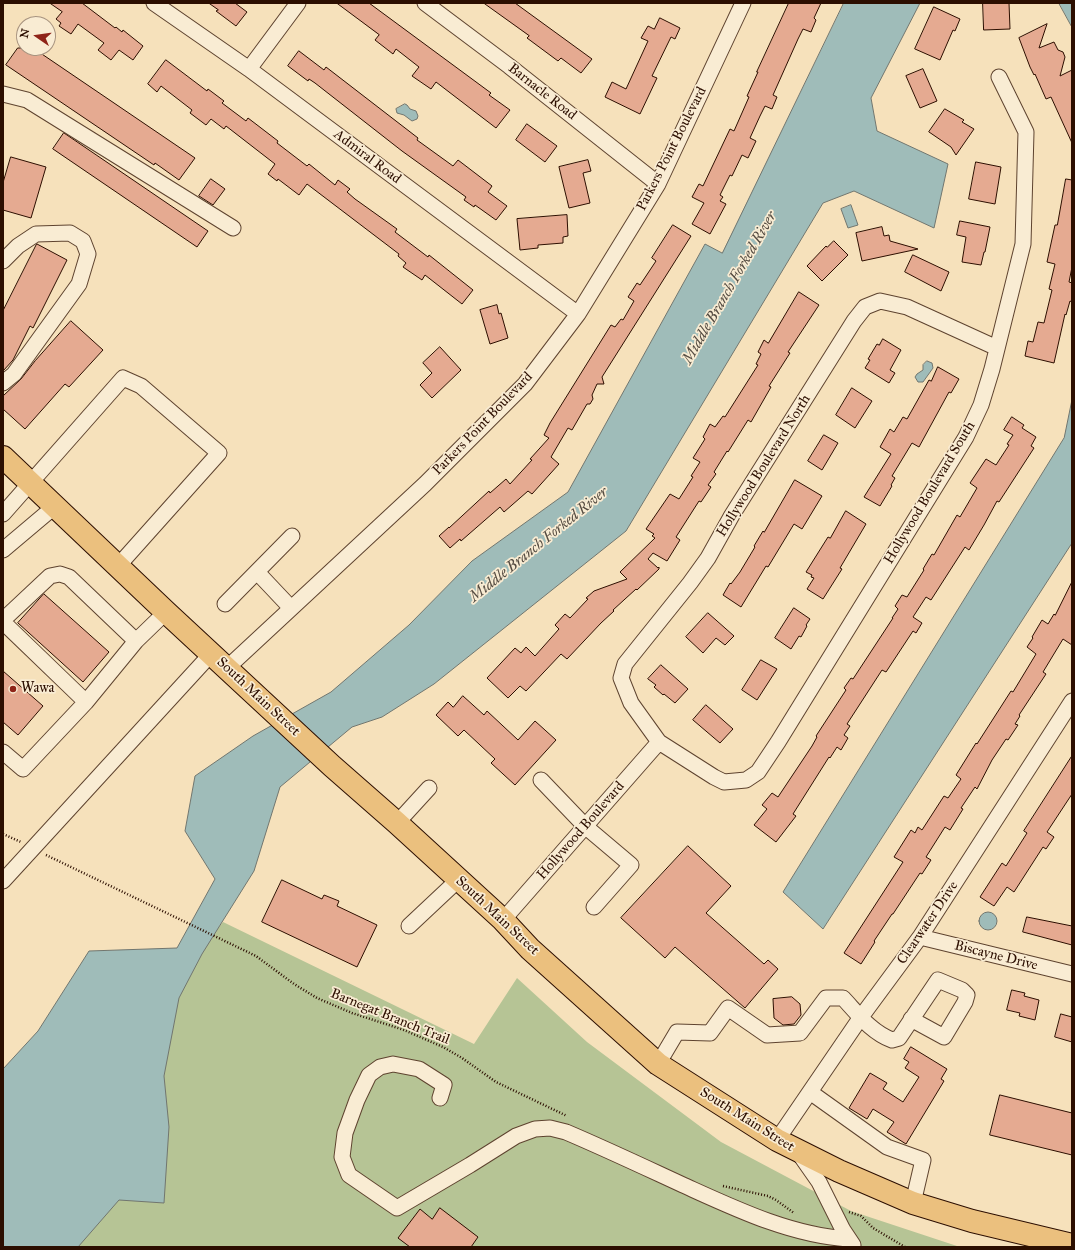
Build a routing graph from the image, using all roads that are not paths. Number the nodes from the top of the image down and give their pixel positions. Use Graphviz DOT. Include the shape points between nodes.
graph roads {
  1 [pos="154,3"];
  2 [pos="298,3"];
  3 [pos="425,3"];
  4 [pos="740,4"];
  5 [pos="249,69"];
  6 [pos="999,77"];
  7 [pos="3,94"];
  8 [pos="658,184"];
  9 [pos="233,228"];
  10 [pos="3,261"];
  11 [pos="578,314"];
  12 [pos="997,348"];
  13 [pos="3,383"];
  14 [pos="3,457"];
  15 [pos="30,484"];
  16 [pos="54,507"];
  17 [pos="3,514"];
  18 [pos="292,536"];
  19 [pos="3,550"];
  20 [pos="118,566"];
  21 [pos="257,572"];
  22 [pos="225,604"];
  23 [pos="291,608"];
  24 [pos="166,612"];
  25 [pos="3,621"];
  26 [pos="136,641"];
  27 [pos="219,661"];
  28 [pos="1072,701"];
  29 [pos="86,702"];
  30 [pos="659,742"];
  31 [pos="3,752"];
  32 [pos="541,780"];
  33 [pos="429,788"];
  34 [pos="397,823"];
  35 [pos="586,827"];
  36 [pos="458,880"];
  37 [pos="3,881"];
  38 [pos="594,907"];
  39 [pos="503,920"];
  40 [pos="409,926"];
  41 [pos="920,937"];
  42 [pos="1072,974"];
  43 [pos="861,1017"];
  44 [pos="911,1019"];
  45 [pos="658,1064"];
  46 [pos="810,1092"];
  47 [pos="440,1098"];
  48 [pos="776,1140"];
  49 [pos="797,1152"];
  50 [pos="913,1203"];
  51 [pos="851,1243"];
  52 [pos="1072,1245"];
  1 -- 5 [label="street, Admiral Road"];
  2 -- 5 [label="street"];
  3 -- 8 [label="street, Barnacle Road"];
  4 -- 8 [label="street, Parkers Point Boulevard"];
  5 -- 11 [label="street, Admiral Road"];
  6 -- 12 [label="street, Hollywood Boulevard South" via="1026,132 1023,244"];
  7 -- 9 [label="street" via="28,100"];
  8 -- 11 [label="street, Parkers Point Boulevard"];
  10 -- 13 [label="street" via="18,246 36,234 70,233 83,241 88,254 79,284 14,374"];
  11 -- 23 [label="street, Parkers Point Boulevard" via="525,384 425,484"];
  12 -- 30 [label="street, Hollywood Boulevard South" via="981,405 966,437 758,772 746,780 724,782"];
  12 -- 30 [label="street, Hollywood Boulevard North" via="907,308 880,301 865,307 788,425 708,558 625,664 621,678 631,703"];
  14 -- 15 [label="highway, South Main Street"];
  15 -- 16 [label="highway, South Main Street"];
  15 -- 17 [label="street"];
  15 -- 20 [label="street" via="123,378 141,386 219,453"];
  16 -- 19 [label="street"];
  16 -- 20 [label="highway, South Main Street"];
  18 -- 21 [label="street"];
  20 -- 24 [label="highway, South Main Street"];
  21 -- 22 [label="street"];
  21 -- 23 [label="street"];
  23 -- 27 [label="street, Parkers Point Boulevard"];
  24 -- 26 [label="street"];
  24 -- 27 [label="highway, South Main Street"];
  25 -- 26 [label="street" via="50,576 60,574 69,577"];
  25 -- 29 [label="street"];
  26 -- 29 [label="street"];
  27 -- 34 [label="highway, South Main Street"];
  27 -- 37 [label="street, Parkers Point Boulevard"];
  28 -- 41 [label="street, Clearwater Drive"];
  29 -- 31 [label="street" via="23,770"];
  30 -- 35 [label="street, Hollywood Boulevard"];
  32 -- 35 [label="street"];
  33 -- 34 [label="street"];
  34 -- 36 [label="highway, South Main Street"];
  35 -- 38 [label="street" via="631,865"];
  35 -- 39 [label="street, Hollywood Boulevard"];
  36 -- 39 [label="highway, South Main Street"];
  36 -- 40 [label="street"];
  39 -- 45 [label="highway, South Main Street" via="530,949"];
  41 -- 42 [label="street, Biscayne Drive"];
  41 -- 43 [label="street, Clearwater Drive"];
  43 -- 44 [label="street" via="877,1032 892,1040 899,1038"];
  43 -- 45 [label="street" via="843,998 826,998 800,1032 767,1035 728,1008 710,1033 677,1032"];
  43 -- 46 [label="street, Clearwater Drive"];
  45 -- 48 [label="highway, South Main Street"];
  46 -- 48 [label="street, Clearwater Drive"];
  46 -- 50 [label="street" via="888,1147 923,1160"];
  47 -- 51 [label="street" via="444,1085 419,1069 393,1064 380,1067 369,1075 345,1133 342,1157 349,1175 397,1208 516,1136 535,1129 550,1128 573,1135 756,1217"];
  48 -- 49 [label="highway, South Main Street"];
  49 -- 50 [label="highway, South Main Street"];
  49 -- 51 [label="street" via="819,1182"];
  50 -- 52 [label="highway, South Main Street" via="972,1221"];
}
